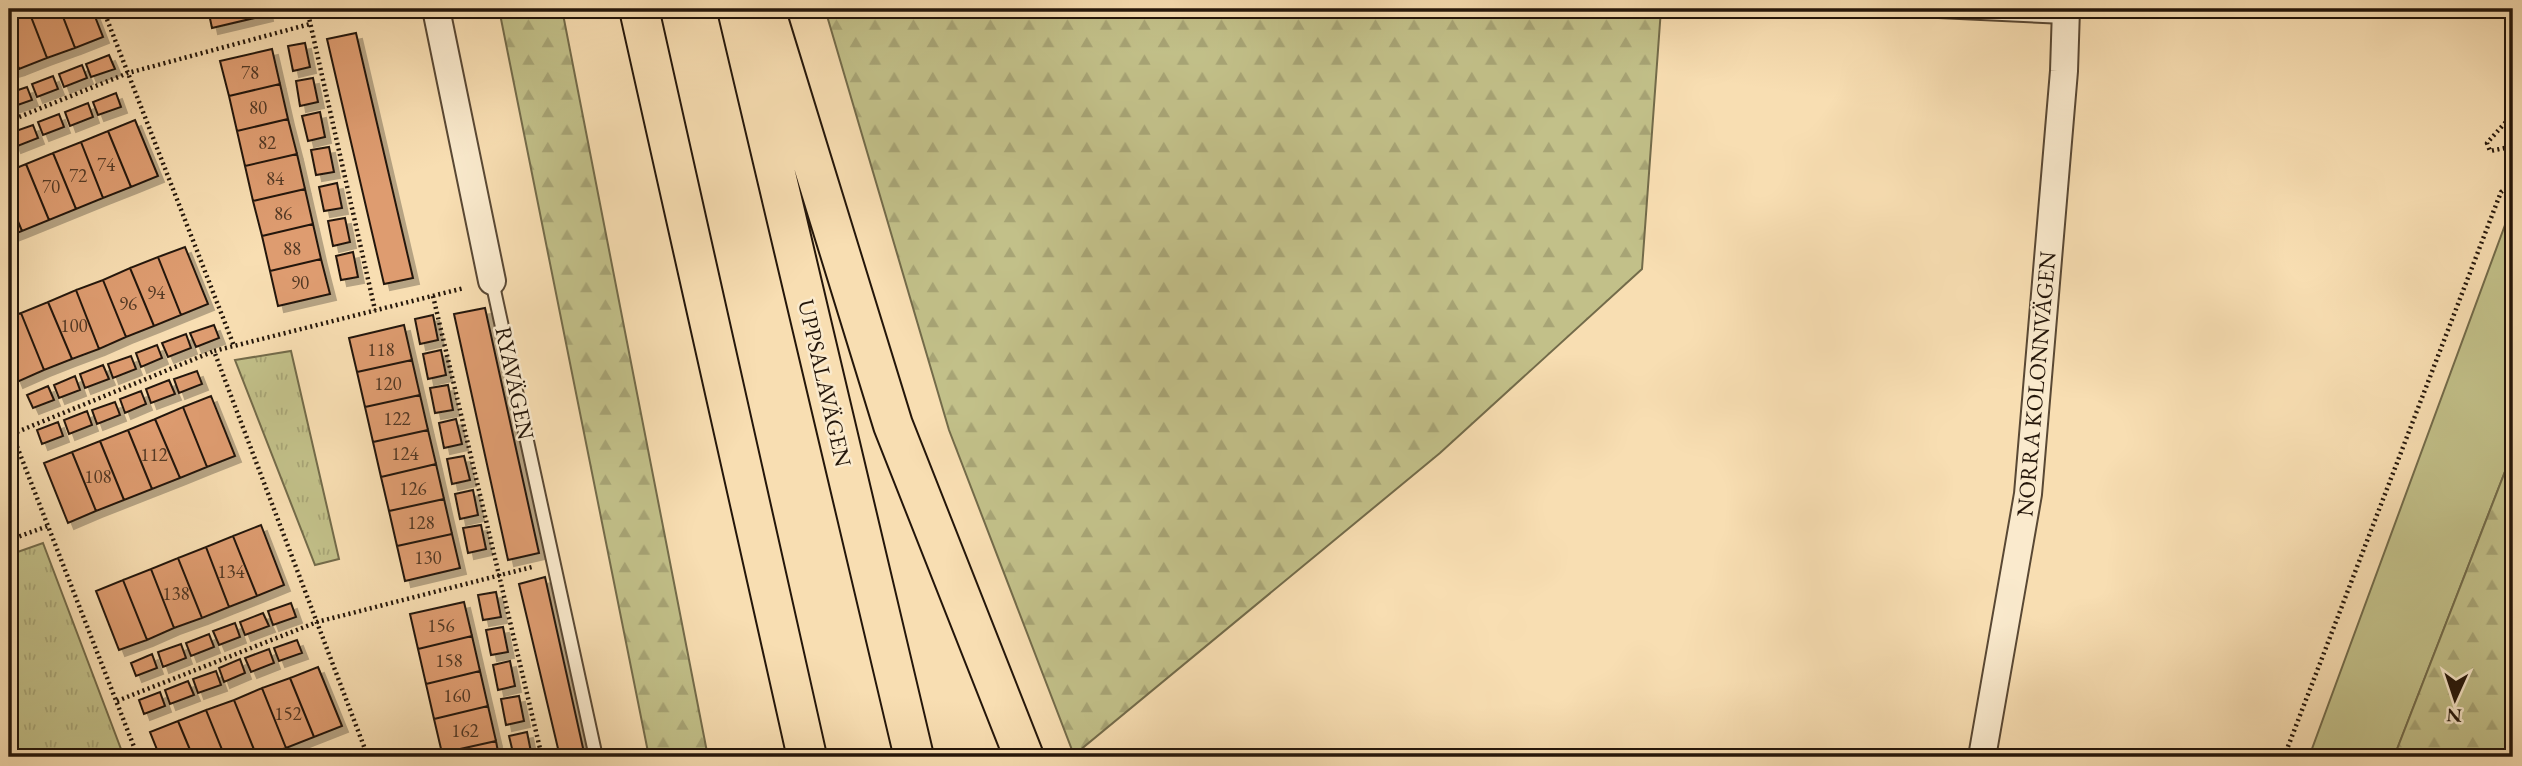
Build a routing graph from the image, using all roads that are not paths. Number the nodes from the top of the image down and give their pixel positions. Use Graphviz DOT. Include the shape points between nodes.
graph roads {
  1 [pos="436,9"];
  2 [pos="639,9"];
  3 [pos="737,9"];
  4 [pos="765,9"];
  5 [pos="1896,9"];
  6 [pos="2066,13"];
  7 [pos="492,281"];
  8 [pos="804,752"];
  9 [pos="596,757"];
  10 [pos="914,757"];
  11 [pos="1024,757"];
  12 [pos="1982,757"];
  1 -- 7 [label="street, RYAVÄGEN"];
  2 -- 8 [label="highway"];
  3 -- 10 [label="highway, UPPSALAVÄGEN"];
  4 -- 11 [label="highway" via="893,425"];
  5 -- 6 [label="lane"];
  6 -- 12 [label="street, NORRA KOLONNVÄGEN" via="2028,494"];
  7 -- 9 [label="lane, RYAVÄGEN"];
}
